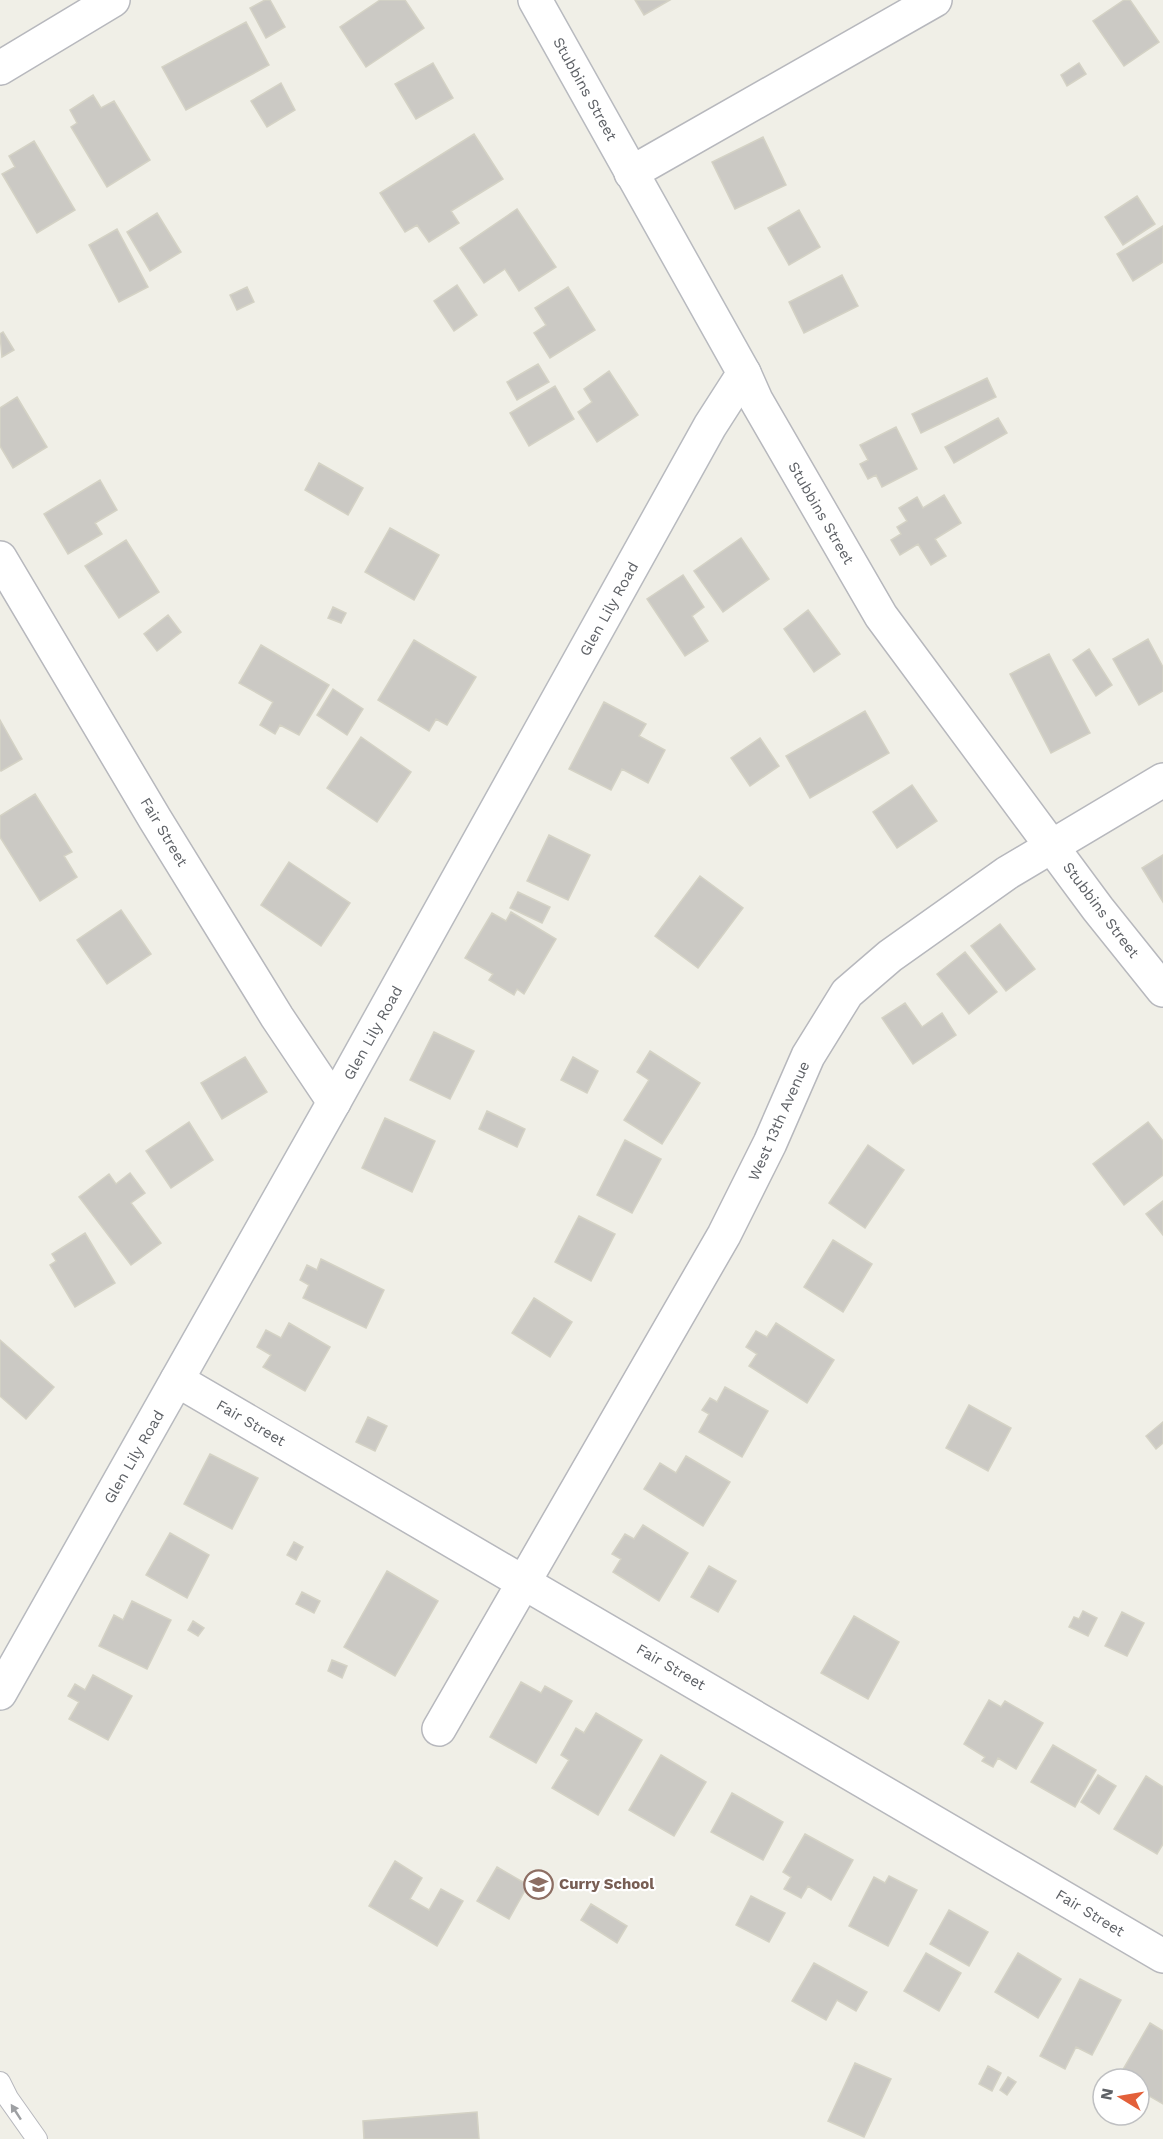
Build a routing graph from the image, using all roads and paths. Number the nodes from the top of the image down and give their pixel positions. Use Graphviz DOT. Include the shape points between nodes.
graph roads {
  1 [pos="114,0"];
  2 [pos="535,0"];
  3 [pos="935,0"];
  4 [pos="0,68"];
  5 [pos="632,173"];
  6 [pos="744,373"];
  7 [pos="0,558"];
  8 [pos="1163,780"];
  9 [pos="1053,846"];
  10 [pos="1163,990"];
  11 [pos="334,1102"];
  12 [pos="177,1380"];
  13 [pos="524,1582"];
  14 [pos="0,1693"];
  15 [pos="439,1729"];
  16 [pos="1163,1956"];
  17 [pos="0,2082"];
  18 [pos="37,2139"];
  1 -- 4 [label="street"];
  2 -- 5 [label="street, Stubbins Street"];
  3 -- 5 [label="street"];
  5 -- 6 [label="street, Stubbins Street"];
  6 -- 9 [label="street, Stubbins Street" via="881,616"];
  6 -- 11 [label="street, Glen Lily Road" via="710,426"];
  7 -- 11 [label="street, Fair Street" via="155,819"];
  8 -- 9 [label="street, West 13th Avenue"];
  9 -- 10 [label="street, Stubbins Street"];
  9 -- 13 [label="street, West 13th Avenue" via="1007,873 890,956 847,993 828,1019 724,1235"];
  11 -- 12 [label="street, Glen Lily Road"];
  12 -- 13 [label="street, Fair Street"];
  12 -- 14 [label="street, Glen Lily Road"];
  13 -- 15 [label="street, West 13th Avenue"];
  13 -- 16 [label="street, Fair Street"];
  18 -- 17 [label="lane, one-way"];
}
